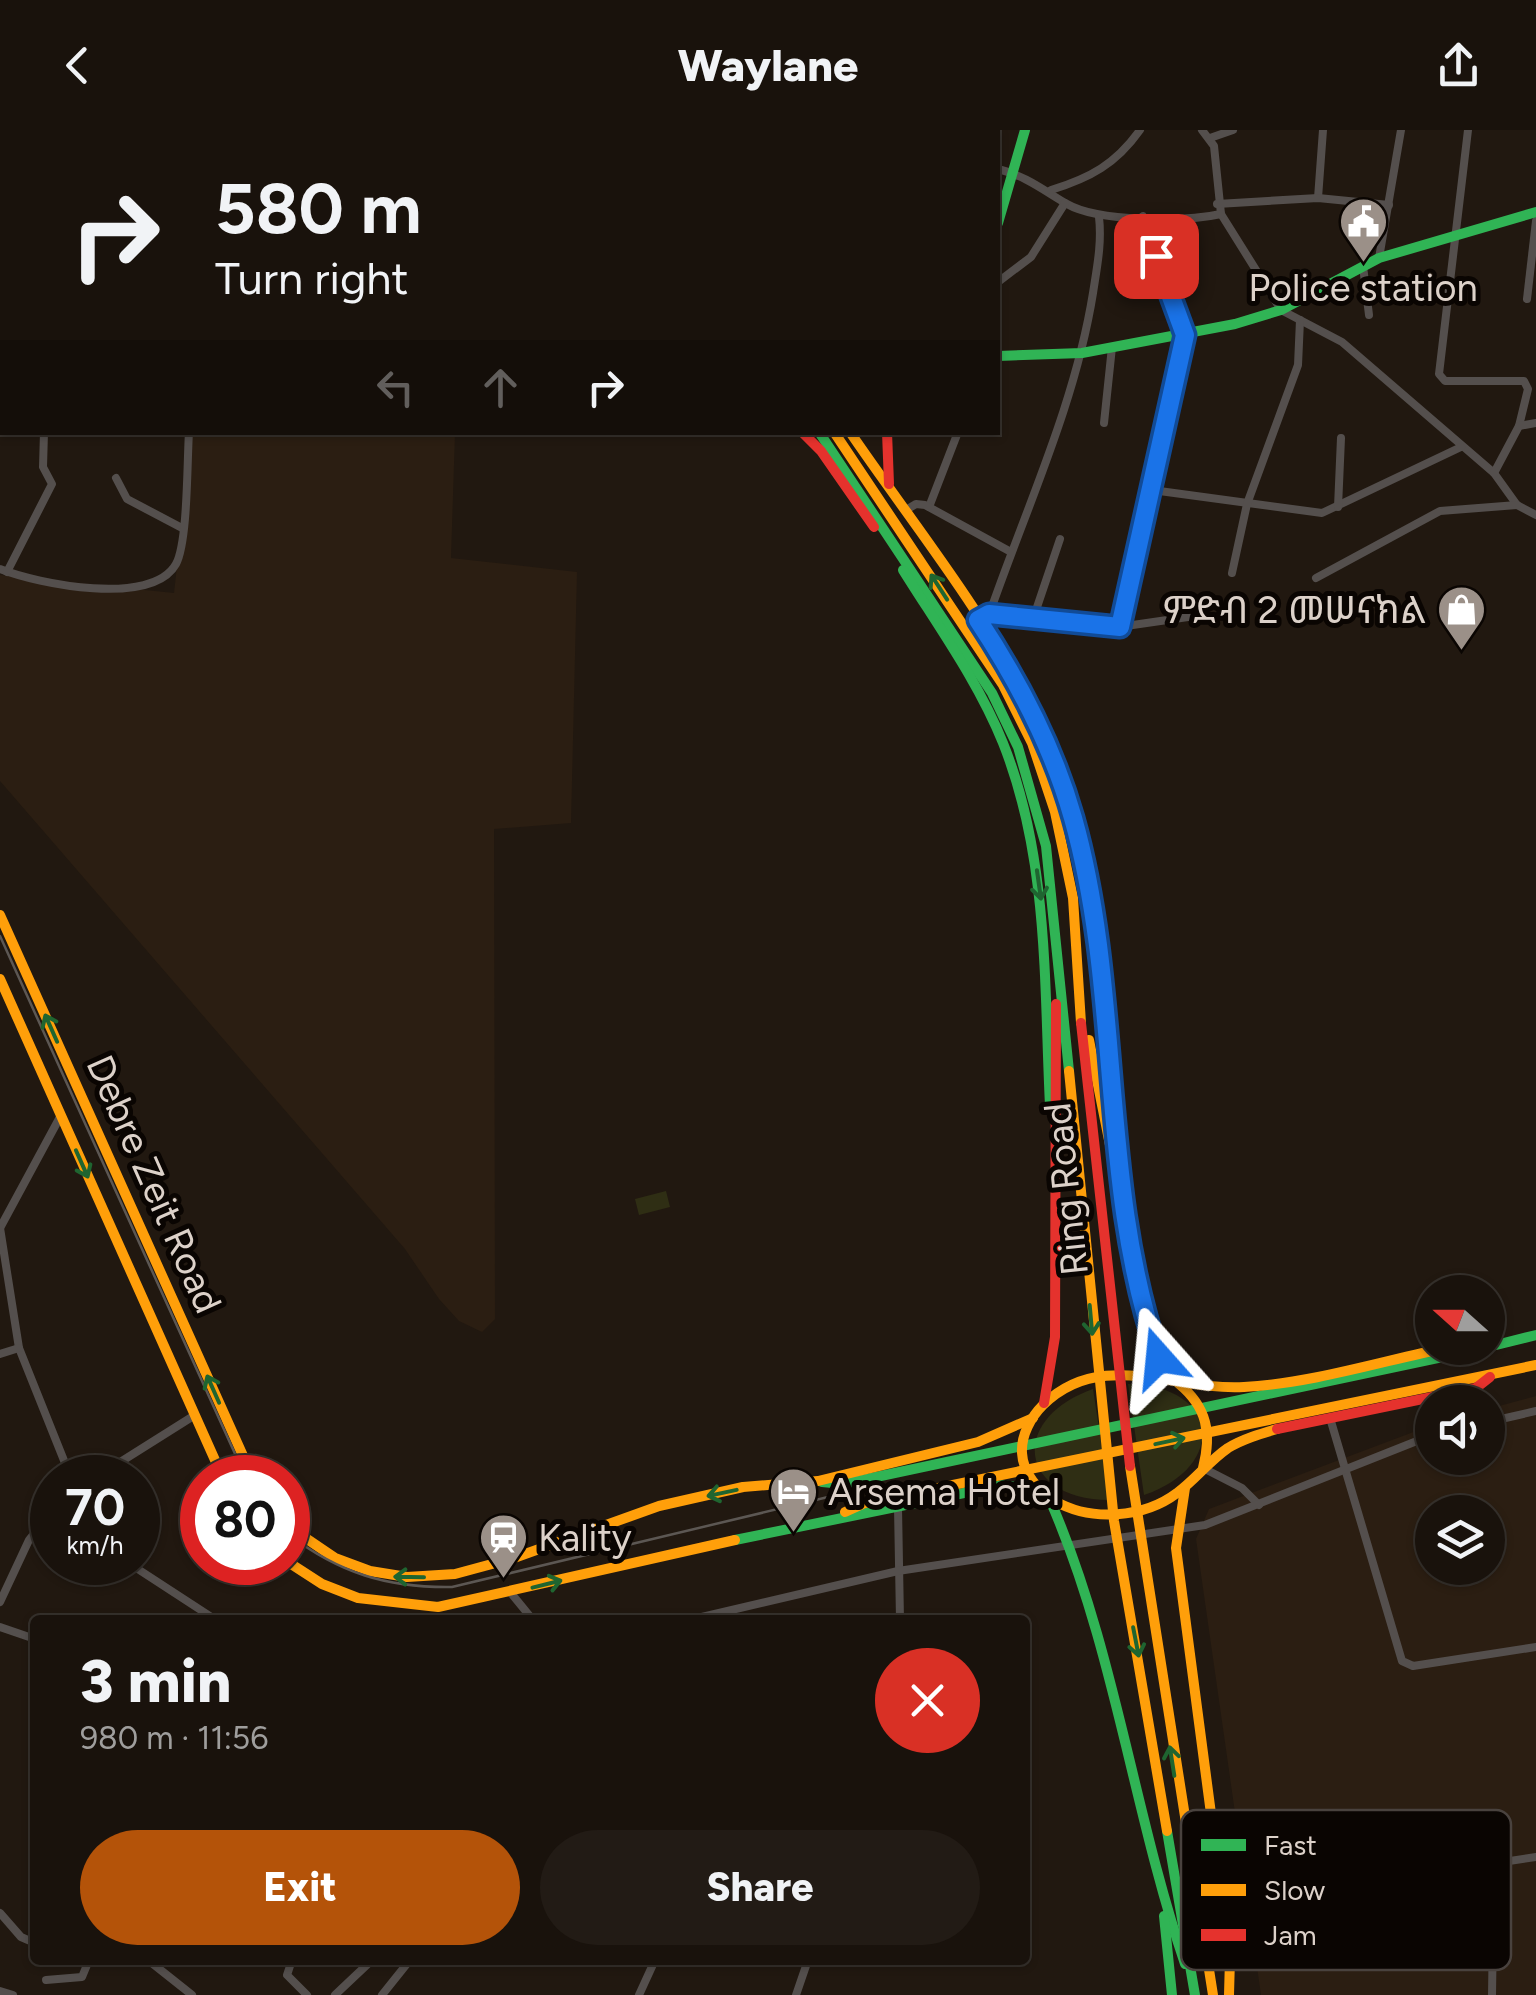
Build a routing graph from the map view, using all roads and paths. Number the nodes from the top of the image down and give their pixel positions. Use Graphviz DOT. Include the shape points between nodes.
graph roads {
  1 [pos="1025,130"];
  2 [pos="1140,130"];
  3 [pos="1202,130"];
  4 [pos="1234,130"];
  5 [pos="1323,130"];
  6 [pos="1401,130"];
  7 [pos="1468,130"];
  8 [pos="1210,138"];
  9 [pos="1000,170"];
  10 [pos="1013,173"];
  11 [pos="1051,190"];
  12 [pos="1318,198"];
  13 [pos="1065,203"];
  14 [pos="1217,204"];
  15 [pos="1389,206"];
  16 [pos="1536,212"];
  17 [pos="1221,214"];
  18 [pos="1000,215"];
  19 [pos="1143,216"];
  20 [pos="1099,217"];
  21 [pos="1536,220"];
  22 [pos="1458,231"];
  23 [pos="1378,258"];
  24 [pos="1362,266"];
  25 [pos="1000,280"];
  26 [pos="1528,299"];
  27 [pos="1282,310"];
  28 [pos="1369,316"];
  29 [pos="1300,320"];
  30 [pos="1185,335"];
  31 [pos="1112,347"];
  32 [pos="1082,353"];
  33 [pos="1000,356"];
  34 [pos="1104,423"];
  35 [pos="1536,424"];
  36 [pos="1519,426"];
  37 [pos="44,435"];
  38 [pos="189,435"];
  39 [pos="805,435"];
  40 [pos="888,435"];
  41 [pos="957,435"];
  42 [pos="844,437"];
  43 [pos="1341,438"];
  44 [pos="1460,447"];
  45 [pos="1494,473"];
  46 [pos="116,478"];
  47 [pos="889,484"];
  48 [pos="1152,490"];
  49 [pos="1246,504"];
  50 [pos="1517,505"];
  51 [pos="929,507"];
  52 [pos="1338,508"];
  53 [pos="906,510"];
  54 [pos="1536,515"];
  55 [pos="182,528"];
  56 [pos="1060,539"];
  57 [pos="1011,552"];
  58 [pos="4,570"];
  59 [pos="1232,573"];
  60 [pos="1316,578"];
  61 [pos="984,617"];
  62 [pos="1188,617"];
  63 [pos="1032,622"];
  64 [pos="1120,627"];
  65 [pos="0,915"];
  66 [pos="1058,944"];
  67 [pos="0,979"];
  68 [pos="1079,990"];
  69 [pos="60,1117"];
  70 [pos="1052,1137"];
  71 [pos="1117,1161"];
  72 [pos="0,1228"];
  73 [pos="1536,1335"];
  74 [pos="1505,1342"];
  75 [pos="19,1348"];
  76 [pos="0,1354"];
  77 [pos="1415,1354"];
  78 [pos="1415,1362"];
  79 [pos="1536,1365"];
  80 [pos="1490,1378"];
  81 [pos="1173,1380"];
  82 [pos="1474,1385"];
  83 [pos="1415,1400"];
  84 [pos="1044,1403"];
  85 [pos="1536,1411"];
  86 [pos="196,1415"];
  87 [pos="1033,1418"];
  88 [pos="1330,1418"];
  89 [pos="1505,1418"];
  90 [pos="1415,1441"];
  91 [pos="61,1455"];
  92 [pos="132,1455"];
  93 [pos="213,1455"];
  94 [pos="243,1455"];
  95 [pos="1347,1467"];
  96 [pos="1203,1468"];
  97 [pos="818,1481"];
  98 [pos="1185,1488"];
  99 [pos="1041,1490"];
  100 [pos="1050,1500"];
  101 [pos="1259,1504"];
  102 [pos="898,1507"];
  103 [pos="837,1517"];
  104 [pos="1176,1530"];
  105 [pos="30,1539"];
  106 [pos="310,1543"];
  107 [pos="1072,1544"];
  108 [pos="898,1572"];
  109 [pos="310,1576"];
  110 [pos="160,1583"];
  111 [pos="511,1593"];
  112 [pos="0,1602"];
  113 [pos="208,1615"];
  114 [pos="529,1615"];
  115 [pos="711,1615"];
  116 [pos="900,1615"];
  117 [pos="0,1627"];
  118 [pos="30,1637"];
  119 [pos="1536,1647"];
  120 [pos="1211,1810"];
  121 [pos="1181,1819"];
  122 [pos="1536,1857"];
  123 [pos="1511,1859"];
  124 [pos="1163,1900"];
  125 [pos="1181,1911"];
  126 [pos="0,1913"];
  127 [pos="30,1941"];
  128 [pos="1181,1952"];
  129 [pos="87,1965"];
  130 [pos="154,1965"];
  131 [pos="290,1965"];
  132 [pos="367,1965"];
  133 [pos="406,1965"];
  134 [pos="653,1965"];
  135 [pos="806,1965"];
  136 [pos="1208,1970"];
  137 [pos="1230,1970"];
  138 [pos="1233,1970"];
  139 [pos="1492,1970"];
  140 [pos="46,1980"];
  141 [pos="0,1991"];
  142 [pos="13,1995"];
  143 [pos="192,1995"];
  144 [pos="308,1995"];
  145 [pos="335,1995"];
  146 [pos="382,1995"];
  147 [pos="639,1995"];
  148 [pos="796,1995"];
  149 [pos="1172,1995"];
  150 [pos="1213,1995"];
  151 [pos="1229,1995"];
  152 [pos="1238,1995"];
  153 [pos="1492,1995"];
  1 -- 10 [label="main road"];
  2 -- 11 [label="street" via="1088,179"];
  3 -- 8 [label="street"];
  4 -- 8 [label="street"];
  5 -- 12 [label="street"];
  6 -- 15 [label="street"];
  7 -- 22 [label="street"];
  8 -- 14 [label="street"];
  9 -- 10 [label="street"];
  10 -- 11 [label="street"];
  10 -- 18 [label="main road"];
  11 -- 13 [label="street"];
  12 -- 14 [label="street"];
  12 -- 15 [label="street"];
  13 -- 20 [label="street"];
  13 -- 25 [label="street" via="1040,247"];
  14 -- 17 [label="street"];
  15 -- 23 [label="street"];
  16 -- 22 [label="main road"];
  17 -- 19 [label="street"];
  17 -- 27 [label="street"];
  19 -- 20 [label="street"];
  19 -- 30 [label="street"];
  20 -- 32 [label="street" via="1101,242"];
  21 -- 26 [label="street"];
  22 -- 23 [label="main road"];
  22 -- 36 [label="street" via="1440,380 1524,381"];
  23 -- 24 [label="main road"];
  24 -- 27 [label="main road"];
  24 -- 28 [label="street"];
  27 -- 29 [label="street"];
  27 -- 30 [label="main road"];
  29 -- 44 [label="street" via="1342,342"];
  29 -- 49 [label="street" via="1298,365"];
  30 -- 31 [label="main road"];
  30 -- 48 [label="street"];
  31 -- 32 [label="main road"];
  31 -- 34 [label="street"];
  32 -- 33 [label="main road"];
  32 -- 57 [label="street"];
  35 -- 36 [label="street"];
  36 -- 45 [label="street"];
  37 -- 58 [label="street" via="51,490"];
  38 -- 55 [label="street"];
  39 -- 70 [label="main road, one-way" via="861,508 984,700 1015,776 1039,883"];
  40 -- 47 [label="main road"];
  41 -- 51 [label="street"];
  42 -- 47 [label="main road"];
  42 -- 66 [label="main road, Ring Road" via="1018,747 1046,846"];
  68 -- 42 [label="main road, Ring Road, one-way" via="1068,869 1032,743 1004,686"];
  43 -- 52 [label="street"];
  44 -- 45 [label="street"];
  44 -- 52 [label="street"];
  45 -- 50 [label="street"];
  46 -- 55 [label="street" via="127,500"];
  47 -- 53 [label="main road"];
  48 -- 49 [label="street"];
  48 -- 64 [label="street"];
  49 -- 52 [label="street" via="1309,515"];
  49 -- 59 [label="street"];
  50 -- 54 [label="street"];
  50 -- 60 [label="street" via="1440,511"];
  51 -- 53 [label="street"];
  51 -- 57 [label="street"];
  53 -- 61 [label="main road"];
  55 -- 58 [label="street" via="175,566 141,586 104,590"];
  56 -- 63 [label="street"];
  57 -- 61 [label="street"];
  61 -- 63 [label="street"];
  61 -- 71 [label="main road" via="1022,686 1073,818 1097,944"];
  62 -- 64 [label="street"];
  63 -- 64 [label="street"];
  94 -- 65 [label="main road, Debre Zeit Road, one-way"];
  66 -- 70 [label="main road"];
  66 -- 125 [label="main road, Ring Road, one-way" via="1114,1521"];
  67 -- 69 [label="main road, Debre Zeit Road"];
  68 -- 71 [label="main road"];
  121 -- 68 [label="main road, Ring Road, one-way" via="1132,1492"];
  69 -- 72 [label="street"];
  69 -- 86 [label="main road, Debre Zeit Road, one-way"];
  70 -- 84 [label="main road" via="1055,1337"];
  71 -- 81 [label="main road" via="1145,1320"];
  72 -- 75 [label="street"];
  73 -- 74 [label="main road"];
  75 -- 76 [label="street"];
  75 -- 91 [label="street"];
  77 -- 81 [label="main road" via="1222,1389"];
  78 -- 97 [label="main road" via="843,1484"];
  79 -- 80 [label="main road"];
  80 -- 82 [label="main road"];
  103 -- 80 [label="main road, one-way" via="865,1503"];
  81 -- 84 [label="main road" via="1126,1372 1088,1376"];
  81 -- 96 [label="main road" via="1208,1420"];
  83 -- 88 [label="main road"];
  84 -- 87 [label="main road"];
  85 -- 89 [label="street"];
  86 -- 92 [label="street"];
  86 -- 93 [label="main road, Debre Zeit Road"];
  87 -- 97 [label="main road" via="997,1439"];
  87 -- 99 [label="main road" via="1023,1459"];
  88 -- 95 [label="street"];
  88 -- 96 [label="main road" via="1245,1439"];
  90 -- 95 [label="street"];
  95 -- 101 [label="street"];
  95 -- 119 [label="street" via="1402,1661 1413,1666"];
  96 -- 98 [label="main road"];
  96 -- 101 [label="street"];
  97 -- 106 [label="main road, one-way" via="658,1506 436,1576 365,1571"];
  98 -- 100 [label="main road" via="1142,1510 1101,1515"];
  98 -- 104 [label="main road"];
  99 -- 100 [label="main road"];
  99 -- 102 [label="main road" via="1004,1486"];
  100 -- 107 [label="main road"];
  101 -- 104 [label="street"];
  102 -- 103 [label="main road"];
  102 -- 108 [label="street"];
  111 -- 103 [label="main road, one-way"];
  104 -- 107 [label="street"];
  104 -- 120 [label="main road"];
  105 -- 112 [label="street"];
  107 -- 108 [label="street"];
  107 -- 124 [label="main road"];
  108 -- 115 [label="street"];
  108 -- 116 [label="street"];
  109 -- 111 [label="main road" via="373,1604 438,1607"];
  110 -- 113 [label="street"];
  111 -- 114 [label="street"];
  117 -- 118 [label="street"];
  122 -- 123 [label="street"];
  124 -- 128 [label="main road"];
  124 -- 149 [label="main road"];
  126 -- 127 [label="street"];
  129 -- 140 [label="street" via="82,1977"];
  130 -- 143 [label="street"];
  131 -- 144 [label="street" via="287,1975"];
  132 -- 145 [label="street"];
  133 -- 146 [label="street"];
  134 -- 147 [label="street"];
  135 -- 148 [label="street"];
  150 -- 136 [label="main road, Ring Road, one-way"];
  137 -- 151 [label="main road"];
  138 -- 152 [label="main road"];
  139 -- 153 [label="street"];
  141 -- 142 [label="street"];
}
